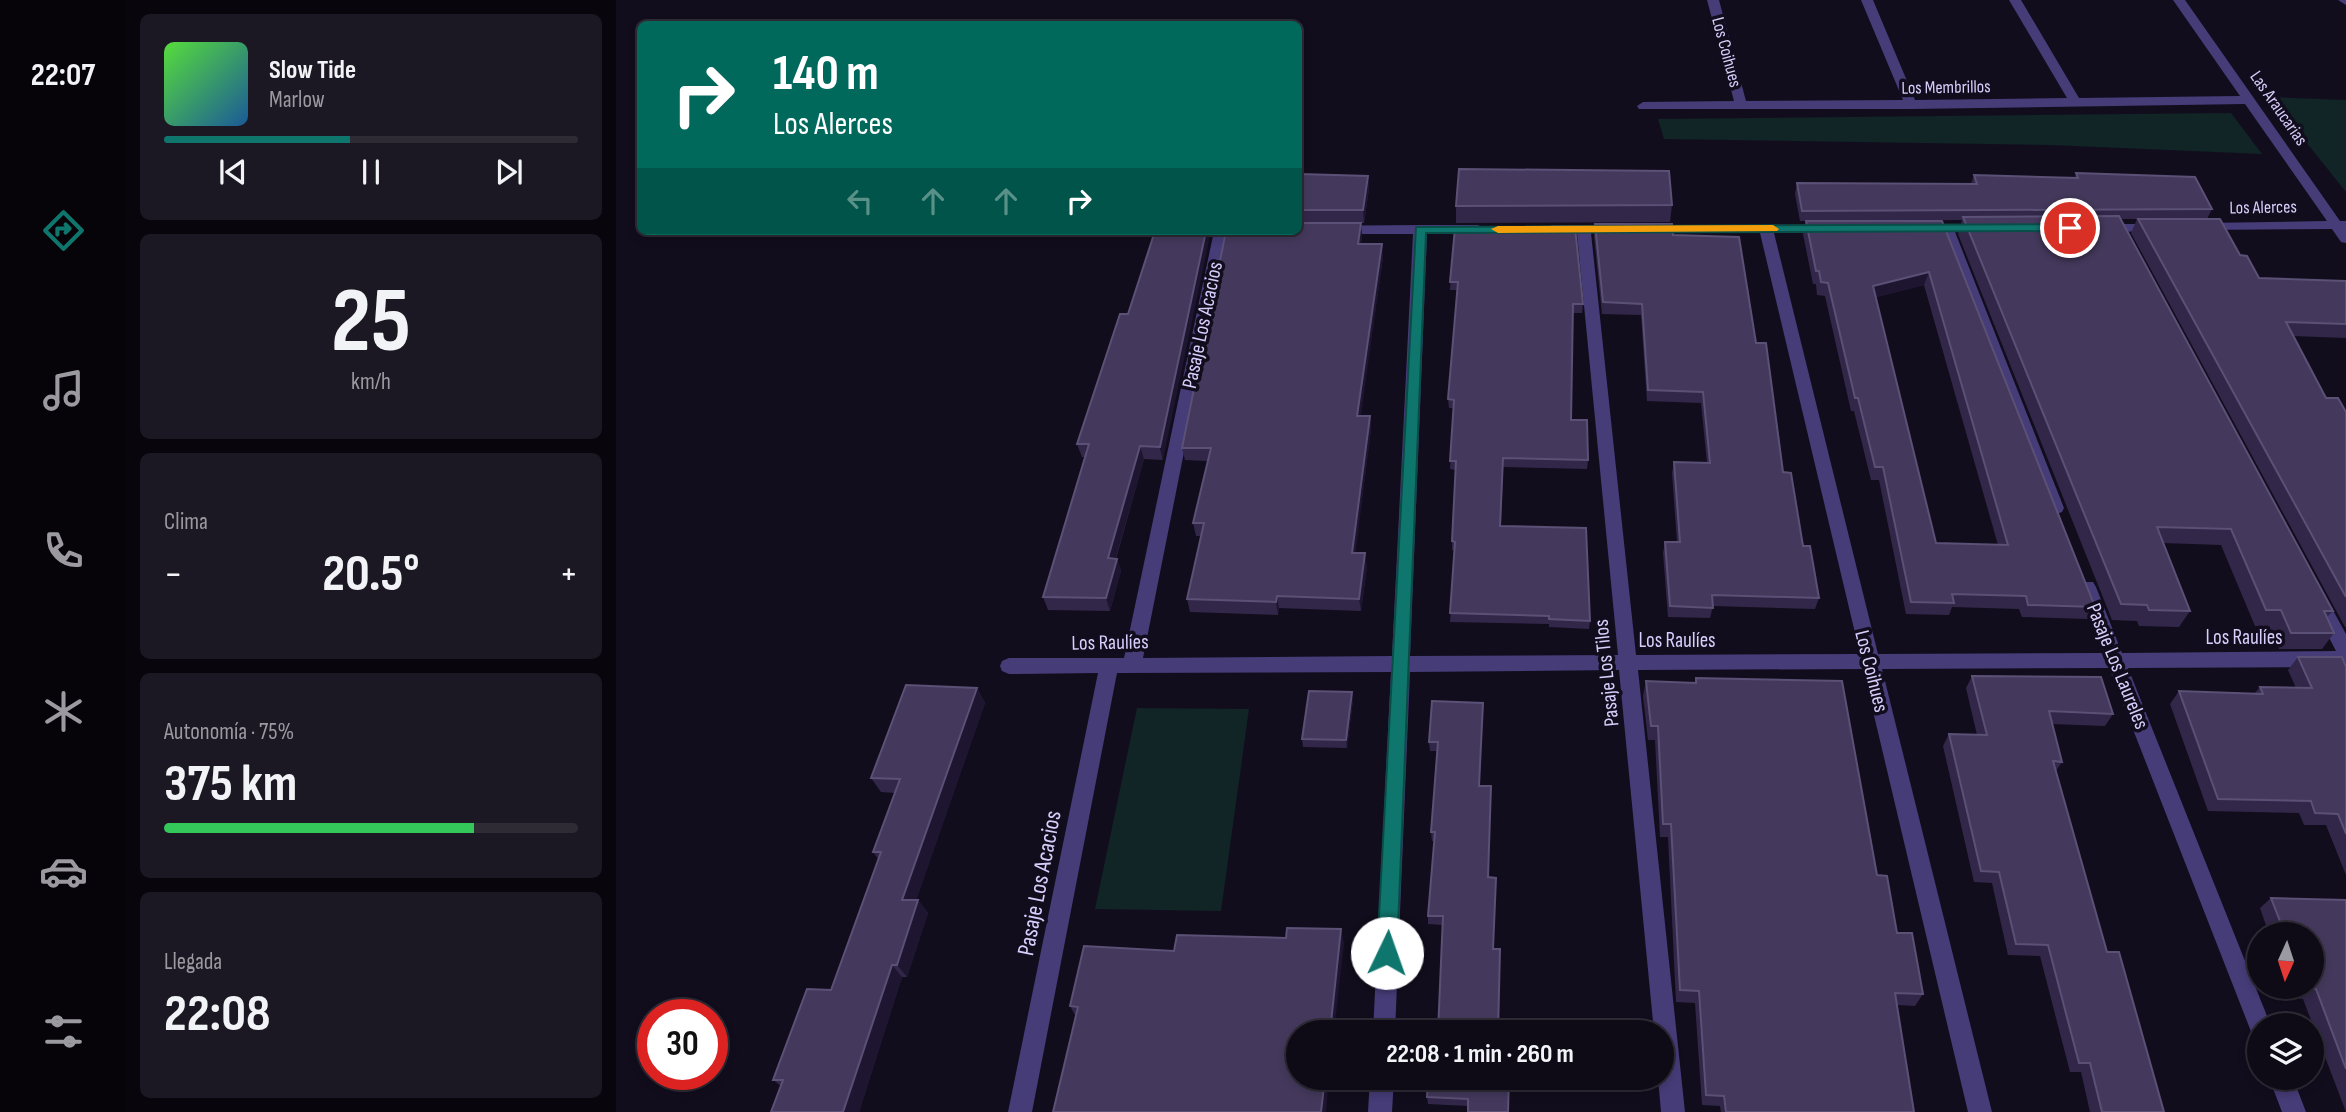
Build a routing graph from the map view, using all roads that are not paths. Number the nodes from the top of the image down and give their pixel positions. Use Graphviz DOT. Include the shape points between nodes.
graph roads {
  1 [pos="1713,0"];
  2 [pos="1867,0"];
  3 [pos="2015,0"];
  4 [pos="2179,0"];
  5 [pos="2250,100"];
  6 [pos="2076,103"];
  7 [pos="1741,105"];
  8 [pos="1911,105"];
  9 [pos="1643,106"];
  10 [pos="2342,226"];
  11 [pos="1946,228"];
  12 [pos="1999,228"];
  13 [pos="2093,228"];
  14 [pos="1420,229"];
  15 [pos="1488,229"];
  16 [pos="1543,229"];
  17 [pos="1584,229"];
  18 [pos="1766,229"];
  19 [pos="1849,229"];
  20 [pos="1904,229"];
  21 [pos="1302,230"];
  22 [pos="1220,235"];
  23 [pos="2346,239"];
  24 [pos="2061,520"];
  25 [pos="2081,571"];
  26 [pos="2307,579"];
  27 [pos="2346,652"];
  28 [pos="2346,659"];
  29 [pos="2116,660"];
  30 [pos="1869,662"];
  31 [pos="1401,663"];
  32 [pos="1628,663"];
  33 [pos="1109,665"];
  34 [pos="1132,665"];
  35 [pos="1009,666"];
  36 [pos="2255,1013"];
  37 [pos="1385,1020"];
  38 [pos="1381,1090"];
  39 [pos="2286,1090"];
  40 [pos="1020,1112"];
  41 [pos="1380,1112"];
  42 [pos="1673,1112"];
  43 [pos="1980,1112"];
  44 [pos="2294,1112"];
  1 -- 7 [label="street, Los Coihues"];
  2 -- 8 [label="street"];
  3 -- 6 [label="street"];
  4 -- 5 [label="street, Las Araucarias"];
  5 -- 6 [label="street, Los Membrillos"];
  5 -- 10 [label="street, Las Araucarias"];
  6 -- 8 [label="street, Los Membrillos"];
  7 -- 8 [label="street, Los Membrillos"];
  7 -- 9 [label="street, Los Membrillos"];
  10 -- 13 [label="street, Los Alerces" via="2180,227 2123,234"];
  10 -- 23 [label="street, Las Araucarias"];
  11 -- 12 [label="street"];
  11 -- 20 [label="street"];
  11 -- 24 [label="street"];
  14 -- 15 [label="street"];
  14 -- 21 [label="street"];
  14 -- 31 [label="street"];
  16 -- 17 [label="street"];
  17 -- 18 [label="street"];
  17 -- 32 [label="street, Pasaje Los Tilos"];
  18 -- 19 [label="street"];
  18 -- 30 [label="street, Los Coihues"];
  22 -- 34 [label="street, Pasaje Los Acacios"];
  25 -- 29 [label="street, Pasaje Los Laureles"];
  26 -- 27 [label="street"];
  28 -- 29 [label="street, Los Raulíes"];
  29 -- 30 [label="street, Los Raulíes"];
  29 -- 36 [label="street, Pasaje Los Laureles"];
  30 -- 32 [label="street, Los Raulíes"];
  30 -- 43 [label="street, Los Coihues"];
  31 -- 32 [label="street, Los Raulíes"];
  31 -- 34 [label="street, Los Raulíes"];
  31 -- 37 [label="street"];
  32 -- 42 [label="street, Pasaje Los Tilos"];
  33 -- 34 [label="street, Los Raulíes"];
  33 -- 35 [label="street, Los Raulíes"];
  33 -- 40 [label="street, Pasaje Los Acacios"];
  38 -- 41 [label="street"];
  39 -- 44 [label="street"];
}
